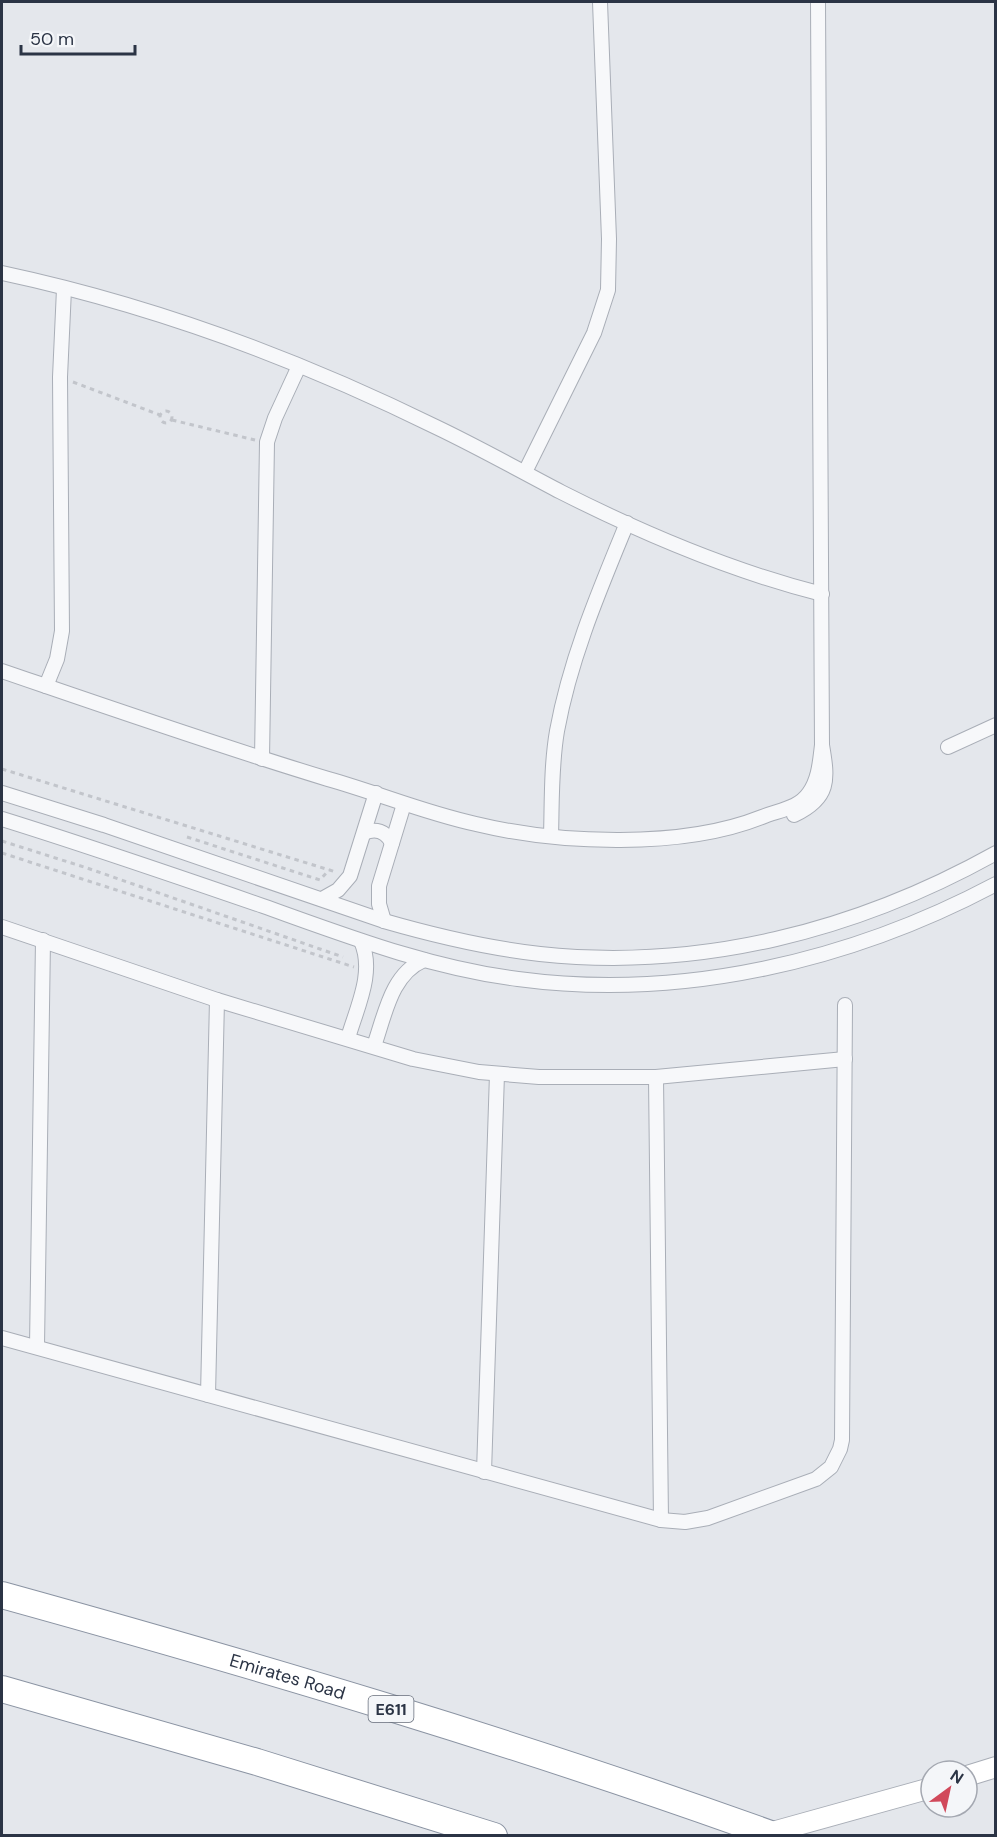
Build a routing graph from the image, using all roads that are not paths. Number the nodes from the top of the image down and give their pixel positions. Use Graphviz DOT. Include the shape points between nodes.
graph roads {
  1 [pos="600,2"];
  2 [pos="818,2"];
  3 [pos="2,273"];
  4 [pos="64,289"];
  5 [pos="299,366"];
  6 [pos="525,472"];
  7 [pos="627,523"];
  8 [pos="822,594"];
  9 [pos="2,671"];
  10 [pos="46,686"];
  11 [pos="996,725"];
  12 [pos="948,747"];
  13 [pos="262,759"];
  14 [pos="2,793"];
  15 [pos="376,793"];
  16 [pos="404,804"];
  17 [pos="2,819"];
  18 [pos="364,833"];
  19 [pos="551,836"];
  20 [pos="392,843"];
  21 [pos="996,853"];
  22 [pos="996,884"];
  23 [pos="322,899"];
  24 [pos="384,921"];
  25 [pos="2,927"];
  26 [pos="43,940"];
  27 [pos="361,941"];
  28 [pos="424,960"];
  29 [pos="217,1000"];
  30 [pos="845,1005"];
  31 [pos="348,1038"];
  32 [pos="374,1046"];
  33 [pos="845,1059"];
  34 [pos="497,1074"];
  35 [pos="656,1077"];
  36 [pos="2,1338"];
  37 [pos="37,1346"];
  38 [pos="208,1395"];
  39 [pos="484,1472"];
  40 [pos="661,1520"];
  41 [pos="2,1595"];
  42 [pos="2,1689"];
  43 [pos="996,1767"];
  44 [pos="979,1772"];
  45 [pos="919,1791"];
  46 [pos="772,1834"];
  47 [pos="494,1836"];
  1 -- 6 [label="street" via="608,290 594,333"];
  2 -- 8 [label="street"];
  3 -- 4 [label="street"];
  4 -- 5 [label="street" via="190,325"];
  4 -- 10 [label="street" via="60,377 62,631 57,659"];
  5 -- 6 [label="street" via="436,426"];
  5 -- 13 [label="street" via="267,442"];
  6 -- 7 [label="street"];
  7 -- 8 [label="street" via="735,568"];
  7 -- 19 [label="street" via="592,610 564,698 554,756"];
  8 -- 19 [label="street" via="822,745 814,784 802,800 750,822 694,833 658,838"];
  9 -- 10 [label="street"];
  10 -- 13 [label="street"];
  11 -- 12 [label="street"];
  13 -- 15 [label="street"];
  14 -- 23 [label="street"];
  15 -- 16 [label="street"];
  15 -- 18 [label="street"];
  16 -- 19 [label="street" via="477,825"];
  16 -- 20 [label="street"];
  17 -- 27 [label="street"];
  18 -- 20 [label="street" via="380,831"];
  18 -- 23 [label="street" via="350,876 338,890"];
  20 -- 24 [label="street" via="379,886"];
  21 -- 24 [label="street" via="910,896 834,925 764,943 692,954 618,958 540,954 464,942"];
  22 -- 28 [label="street" via="924,918 853,945 789,963 690,981 622,985 552,983 484,974"];
  23 -- 24 [label="street"];
  25 -- 26 [label="street"];
  26 -- 29 [label="street"];
  26 -- 37 [label="street"];
  27 -- 28 [label="street"];
  27 -- 31 [label="street" via="367,972"];
  28 -- 32 [label="street" via="408,968 397,983"];
  29 -- 31 [label="street"];
  29 -- 38 [label="street"];
  30 -- 33 [label="street"];
  31 -- 32 [label="street"];
  32 -- 34 [label="street" via="413,1059"];
  33 -- 35 [label="street"];
  33 -- 40 [label="street" via="840,1449 831,1467 816,1479 708,1518 685,1522"];
  34 -- 35 [label="street"];
  34 -- 39 [label="street"];
  35 -- 40 [label="street"];
  36 -- 37 [label="street"];
  37 -- 38 [label="street"];
  38 -- 39 [label="street"];
  39 -- 40 [label="street"];
  41 -- 46 [label="highway, Emirates Road / E611" via="445,1725"];
  42 -- 47 [label="highway" via="257,1762"];
  43 -- 44 [label="street"];
  45 -- 46 [label="street"];
}
